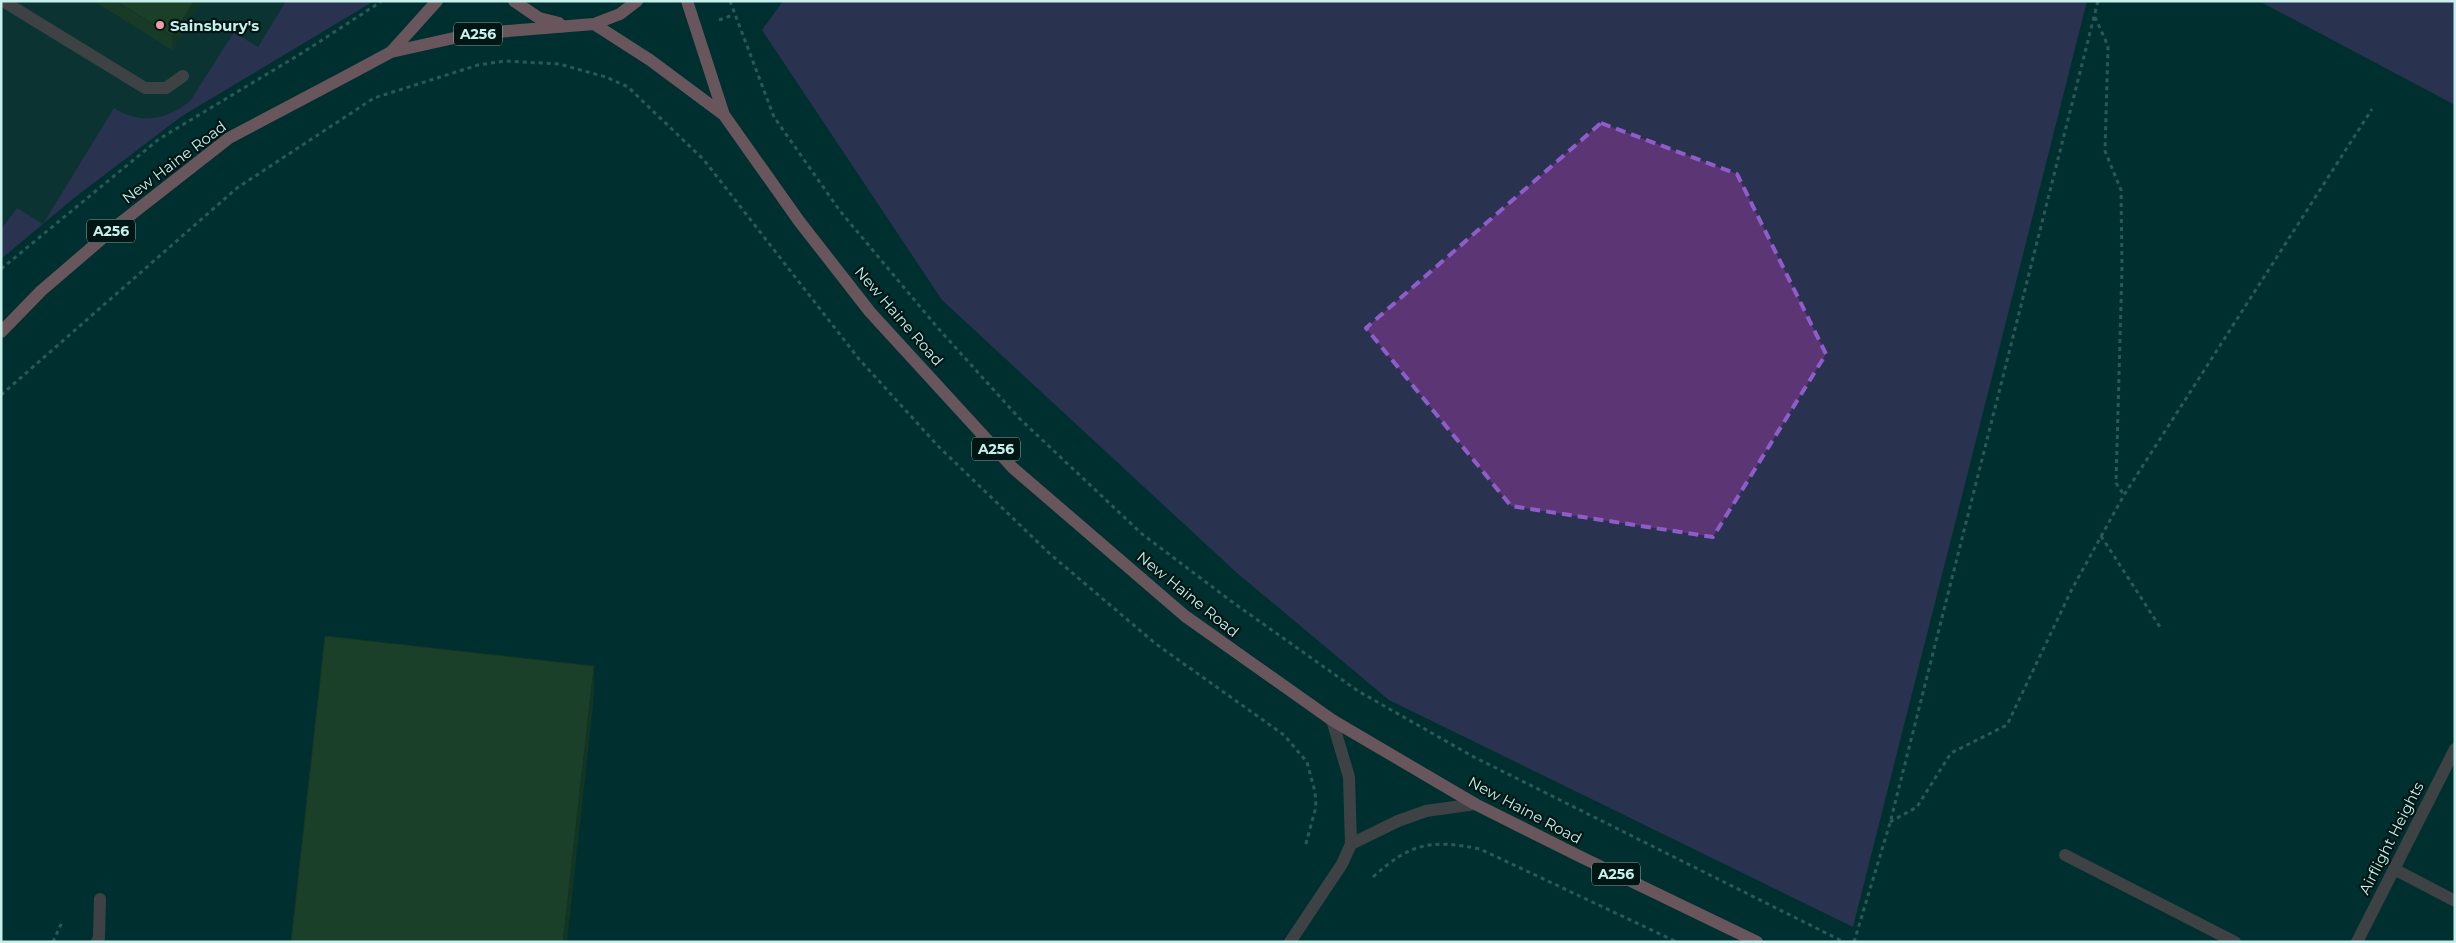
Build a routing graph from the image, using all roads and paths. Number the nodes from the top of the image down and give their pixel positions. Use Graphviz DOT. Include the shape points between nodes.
graph roads {
  1 [pos="3,1"];
  2 [pos="382,1"];
  3 [pos="436,1"];
  4 [pos="514,1"];
  5 [pos="637,1"];
  6 [pos="687,1"];
  7 [pos="730,1"];
  8 [pos="2098,1"];
  9 [pos="2094,16"];
  10 [pos="594,24"];
  11 [pos="566,25"];
  12 [pos="391,52"];
  13 [pos="183,76"];
  14 [pos="2372,109"];
  15 [pos="724,115"];
  16 [pos="1,269"];
  17 [pos="1,332"];
  18 [pos="1,396"];
  19 [pos="2124,494"];
  20 [pos="2101,536"];
  21 [pos="2160,627"];
  22 [pos="1332,720"];
  23 [pos="2455,749"];
  24 [pos="1475,804"];
  25 [pos="1890,823"];
  26 [pos="1351,844"];
  27 [pos="1305,847"];
  28 [pos="2065,855"];
  29 [pos="2394,869"];
  30 [pos="1373,877"];
  31 [pos="100,899"];
  32 [pos="2455,901"];
  33 [pos="62,922"];
  34 [pos="98,940"];
  35 [pos="53,942"];
  36 [pos="1290,942"];
  37 [pos="1676,942"];
  38 [pos="1757,942"];
  39 [pos="1844,942"];
  40 [pos="1854,942"];
  41 [pos="2235,942"];
  42 [pos="2356,942"];
  1 -- 13 [label="street" via="145,88 166,88"];
  2 -- 16 [label="path" via="311,48 158,139"];
  3 -- 12 [label="main road, New Haine Road / A256"];
  4 -- 11 [label="main road, New Haine Road / A256" via="539,18"];
  5 -- 10 [label="main road, New Haine Road / A256" via="620,14"];
  6 -- 15 [label="main road, New Haine Road / A256"];
  7 -- 39 [label="path" via="774,117 840,211 937,327 1019,418 1142,534 1358,691 1472,756"];
  8 -- 9 [label="path"];
  9 -- 19 [label="path" via="2108,46 2105,151 2122,190 2116,483"];
  9 -- 25 [label="path"];
  10 -- 11 [label="main road, New Haine Road / A256"];
  10 -- 15 [label="main road, New Haine Road / A256" via="650,60"];
  11 -- 12 [label="main road, New Haine Road / A256" via="472,34"];
  12 -- 17 [label="main road, New Haine Road / A256" via="229,138 112,230 41,291"];
  14 -- 19 [label="path"];
  15 -- 22 [label="main road, New Haine Road / A256" via="799,221 870,312 1013,468 1185,616"];
  18 -- 27 [label="path" via="237,188 374,98 478,65 505,61 559,64 606,77 628,87 704,160 859,359 938,446 1050,554 1149,637 1284,735 1307,762 1316,792 1316,807"];
  19 -- 20 [label="path"];
  20 -- 21 [label="path"];
  20 -- 25 [label="path" via="2007,725 1951,753 1917,807"];
  22 -- 24 [label="main road, New Haine Road / A256"];
  22 -- 26 [label="street" via="1349,777"];
  23 -- 29 [label="street, Airflight Heights"];
  24 -- 26 [label="street" via="1426,811"];
  24 -- 38 [label="main road, New Haine Road / A256"];
  25 -- 40 [label="path"];
  26 -- 36 [label="street" via="1342,864"];
  28 -- 41 [label="street"];
  29 -- 32 [label="street"];
  29 -- 42 [label="street, Airflight Heights"];
  30 -- 37 [label="path" via="1409,849 1449,842 1480,849"];
  31 -- 34 [label="street"];
  33 -- 35 [label="path"];
}
